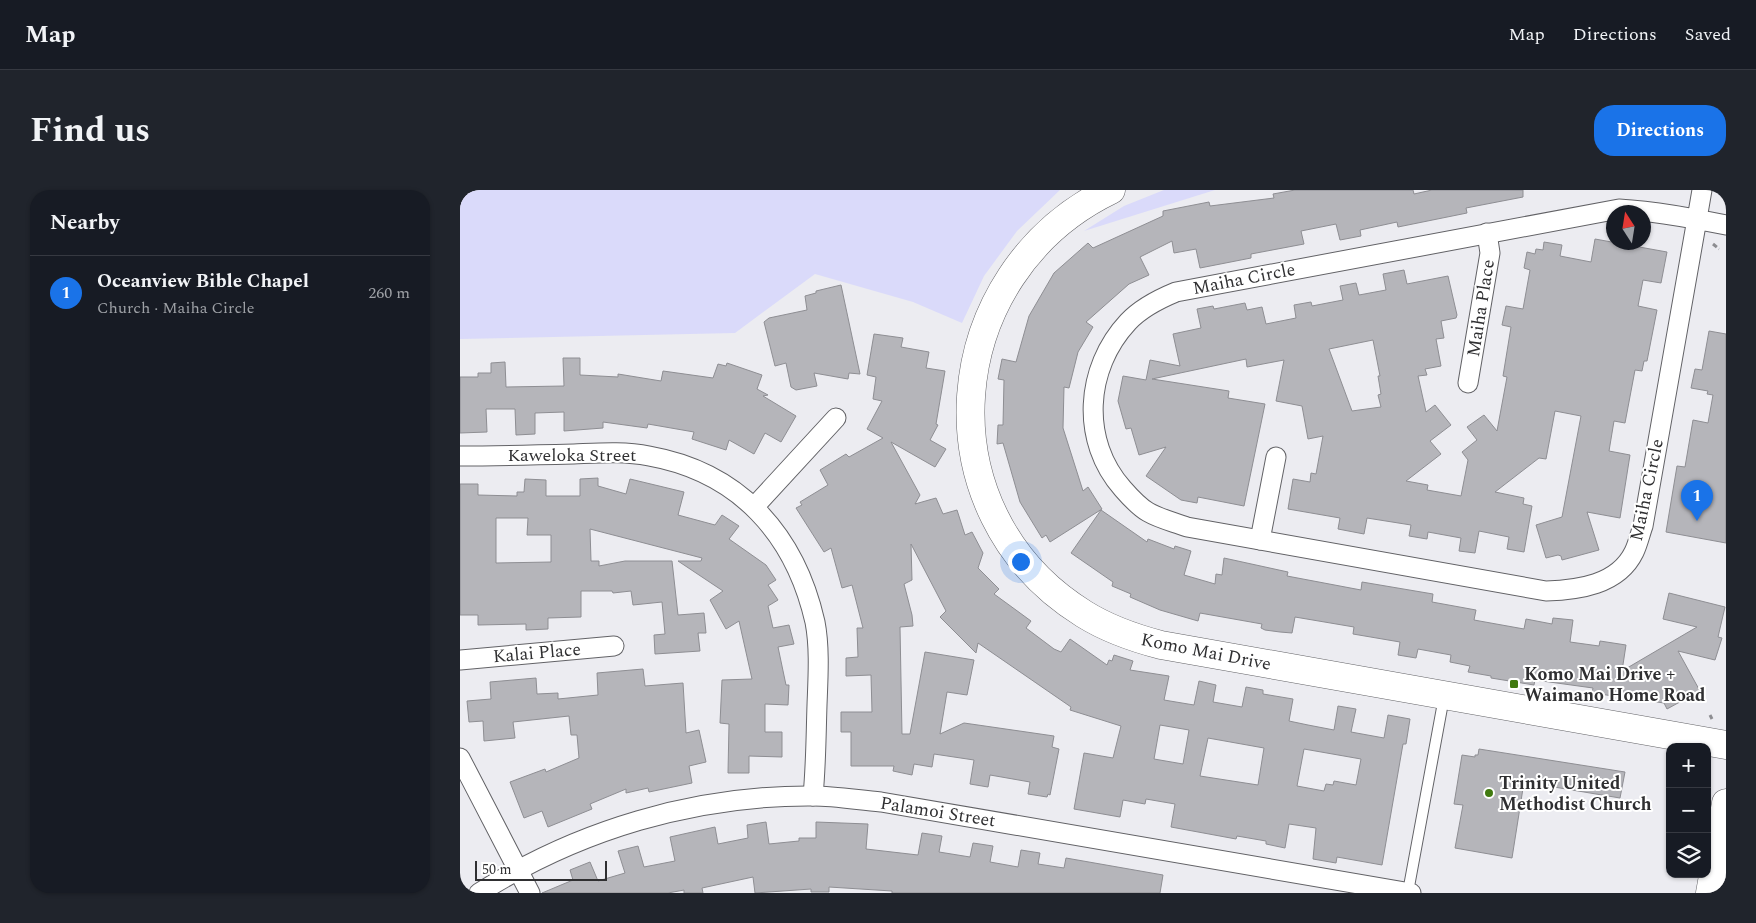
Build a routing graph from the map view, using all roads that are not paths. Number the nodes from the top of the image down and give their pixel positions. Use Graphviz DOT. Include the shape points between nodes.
graph roads {
  1 [pos="1111,190"];
  2 [pos="1702,190"];
  3 [pos="1697,220"];
  4 [pos="1726,225"];
  5 [pos="1487,233"];
  6 [pos="1468,383"];
  7 [pos="836,418"];
  8 [pos="460,456"];
  9 [pos="1276,457"];
  10 [pos="755,506"];
  11 [pos="1260,540"];
  12 [pos="614,646"];
  13 [pos="460,660"];
  14 [pos="1444,695"];
  15 [pos="1726,745"];
  16 [pos="460,758"];
  17 [pos="813,796"];
  18 [pos="1726,803"];
  19 [pos="518,870"];
  20 [pos="479,893"];
  21 [pos="530,893"];
  22 [pos="1410,893"];
  23 [pos="1710,893"];
  1 -- 14 [label="main road, Komo Mai Drive" via="1068,215 1024,256 999,295 980,342 973,370 970,406 975,454 988,498 1011,542 1040,579 1069,604 1133,638 1178,649"];
  2 -- 3 [label="street"];
  3 -- 4 [label="street, Maiha Circle"];
  3 -- 5 [label="street, Maiha Circle" via="1619,209"];
  3 -- 11 [label="street, Maiha Circle" via="1643,526 1634,553 1625,566 1595,584 1575,590 1546,592"];
  5 -- 6 [label="street, Maiha Place" via="1490,253"];
  5 -- 11 [label="street, Maiha Circle" via="1176,292 1142,310 1113,340 1102,360 1092,399 1096,437 1107,469 1115,480 1147,511 1165,520"];
  7 -- 10 [label="street"];
  8 -- 10 [label="street, Kaweloka Street" via="621,453 648,456 680,463 708,475"];
  9 -- 11 [label="street"];
  10 -- 17 [label="street, Kaweloka Street" via="795,564 815,623 818,662"];
  12 -- 13 [label="street, Kalai Place"];
  14 -- 15 [label="main road, Komo Mai Drive"];
  14 -- 22 [label="lane"];
  16 -- 19 [label="street"];
  17 -- 19 [label="street, Palamoi Street" via="709,804 646,818 572,844"];
  17 -- 22 [label="street, Palamoi Street" via="881,802"];
  18 -- 23 [label="main road"];
  19 -- 20 [label="street, Palamoi Street"];
  19 -- 21 [label="street"];
}
